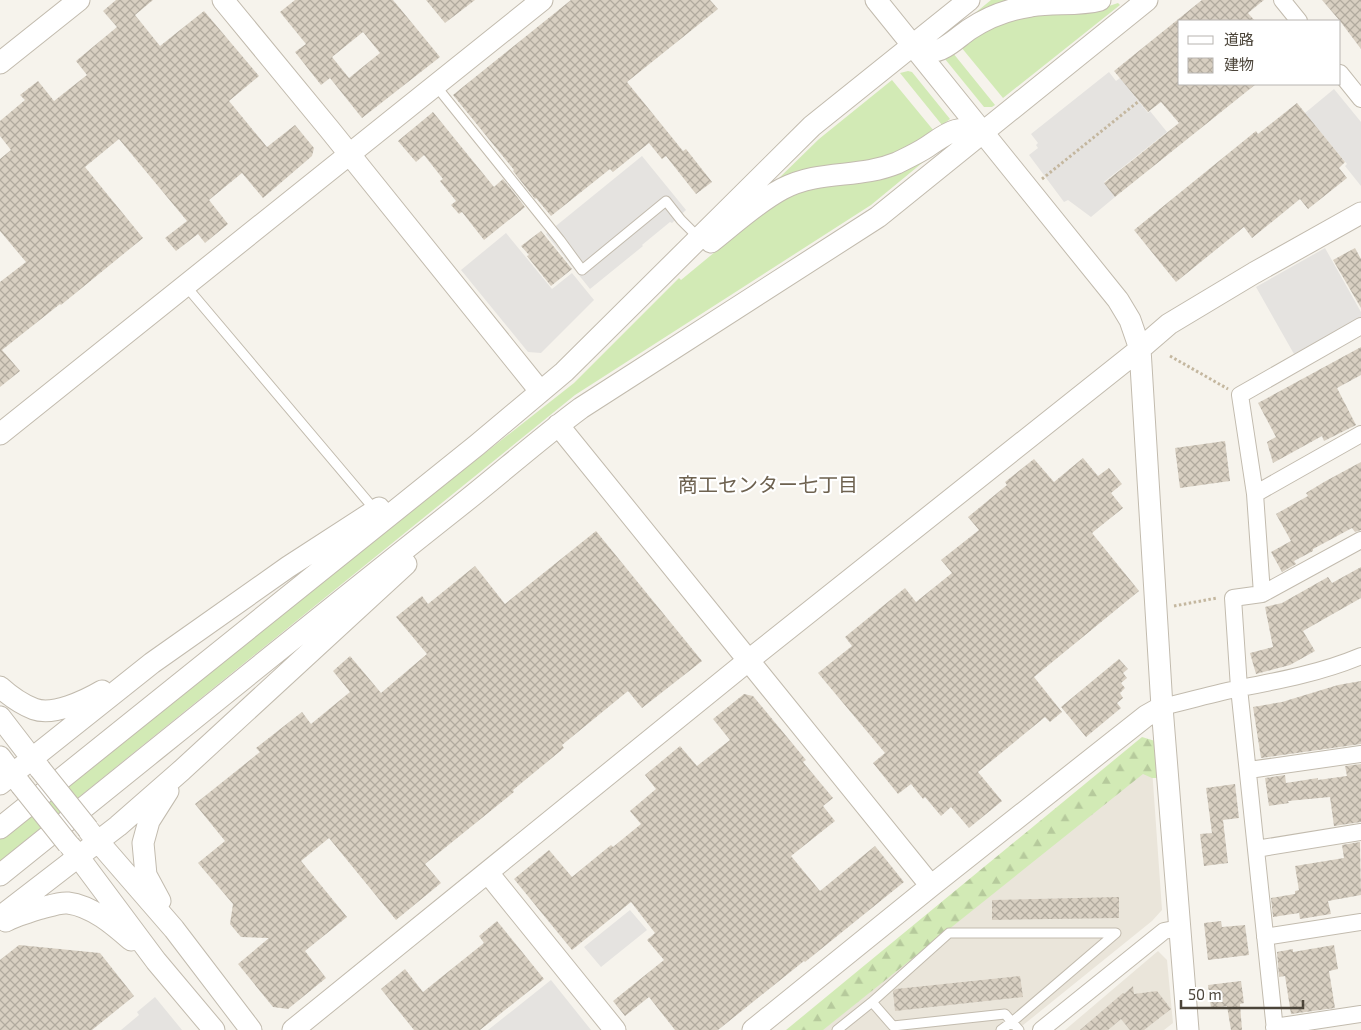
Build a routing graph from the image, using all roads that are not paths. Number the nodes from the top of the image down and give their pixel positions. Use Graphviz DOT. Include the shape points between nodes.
graph roads {
  1 [pos="79,0"];
  2 [pos="222,0"];
  3 [pos="542,0"];
  4 [pos="876,0"];
  5 [pos="969,0"];
  6 [pos="1100,0"];
  7 [pos="1147,0"];
  8 [pos="1282,0"];
  9 [pos="1298,20"];
  10 [pos="913,45"];
  11 [pos="0,63"];
  12 [pos="1341,74"];
  13 [pos="436,86"];
  14 [pos="1361,99"];
  15 [pos="982,133"];
  16 [pos="349,154"];
  17 [pos="1361,213"];
  18 [pos="699,238"];
  19 [pos="185,285"];
  20 [pos="644,292"];
  21 [pos="1361,326"];
  22 [pos="1140,349"];
  23 [pos="540,391"];
  24 [pos="558,425"];
  25 [pos="0,434"];
  26 [pos="1361,434"];
  27 [pos="477,445"];
  28 [pos="510,466"];
  29 [pos="1255,494"];
  30 [pos="376,510"];
  31 [pos="1361,540"];
  32 [pos="1262,594"];
  33 [pos="1361,656"];
  34 [pos="749,660"];
  35 [pos="152,663"];
  36 [pos="0,687"];
  37 [pos="1239,688"];
  38 [pos="1162,707"];
  39 [pos="0,717"];
  40 [pos="1361,754"];
  41 [pos="0,757"];
  42 [pos="36,764"];
  43 [pos="182,770"];
  44 [pos="1249,770"];
  45 [pos="11,781"];
  46 [pos="0,828"];
  47 [pos="1361,832"];
  48 [pos="93,835"];
  49 [pos="1256,849"];
  50 [pos="74,851"];
  51 [pos="488,873"];
  52 [pos="0,875"];
  53 [pos="932,886"];
  54 [pos="0,917"];
  55 [pos="1361,922"];
  56 [pos="0,925"];
  57 [pos="1179,928"];
  58 [pos="174,929"];
  59 [pos="1265,937"];
  60 [pos="156,961"];
  61 [pos="872,1002"];
  62 [pos="1361,1014"];
  63 [pos="1012,1022"];
  64 [pos="1274,1029"];
  65 [pos="214,1030"];
  66 [pos="251,1030"];
  67 [pos="293,1030"];
  68 [pos="615,1030"];
  69 [pos="753,1030"];
  70 [pos="837,1030"];
  71 [pos="1001,1030"];
  72 [pos="1020,1030"];
  73 [pos="1042,1030"];
  74 [pos="1186,1030"];
  1 -- 11 [label="street"];
  2 -- 16 [label="street"];
  3 -- 13 [label="street"];
  4 -- 10 [label="street"];
  5 -- 10 [label="street"];
  6 -- 10 [label="street" via="1004,12 976,25 937,51 926,52"];
  7 -- 15 [label="street"];
  8 -- 9 [label="street"];
  10 -- 15 [label="street"];
  10 -- 18 [label="street" via="812,126"];
  12 -- 14 [label="street"];
  13 -- 16 [label="street"];
  13 -- 18 [label="lane" via="582,270 666,202"];
  15 -- 20 [label="street" via="964,128 953,130 895,163 868,171 819,176 782,190"];
  15 -- 22 [label="street" via="1118,300 1130,320"];
  15 -- 24 [label="street" via="878,217"];
  16 -- 19 [label="street"];
  16 -- 23 [label="street"];
  17 -- 22 [label="street" via="1169,324"];
  18 -- 20 [label="street"];
  19 -- 25 [label="street"];
  19 -- 30 [label="lane"];
  20 -- 23 [label="street" via="564,372"];
  21 -- 29 [label="street" via="1240,395"];
  22 -- 34 [label="street"];
  22 -- 38 [label="street"];
  23 -- 27 [label="street"];
  24 -- 28 [label="street"];
  24 -- 34 [label="street"];
  26 -- 29 [label="street"];
  27 -- 30 [label="street"];
  27 -- 46 [label="street"];
  28 -- 43 [label="street" via="340,627"];
  28 -- 52 [label="street"];
  29 -- 32 [label="street"];
  30 -- 35 [label="street" via="288,567"];
  31 -- 32 [label="street"];
  32 -- 37 [label="street" via="1233,598"];
  33 -- 37 [label="street" via="1295,677"];
  34 -- 51 [label="street"];
  34 -- 53 [label="street"];
  35 -- 36 [label="street" via="77,704 55,709 34,709"];
  35 -- 42 [label="street"];
  37 -- 38 [label="street"];
  37 -- 44 [label="street"];
  38 -- 53 [label="street" via="1146,716"];
  38 -- 57 [label="street"];
  39 -- 42 [label="street"];
  40 -- 44 [label="street"];
  41 -- 45 [label="street"];
  42 -- 45 [label="street"];
  42 -- 48 [label="street, bridge"];
  43 -- 48 [label="street"];
  43 -- 58 [label="street" via="149,821 143,843 146,875"];
  44 -- 49 [label="street"];
  45 -- 50 [label="street, bridge"];
  47 -- 49 [label="street"];
  48 -- 50 [label="street"];
  48 -- 58 [label="street"];
  49 -- 59 [label="street"];
  50 -- 54 [label="street"];
  50 -- 60 [label="street"];
  51 -- 67 [label="street"];
  51 -- 68 [label="street"];
  53 -- 69 [label="street"];
  55 -- 59 [label="street"];
  56 -- 60 [label="street" via="15,916 67,903 88,909 116,926"];
  57 -- 73 [label="street" via="1164,931"];
  57 -- 74 [label="street"];
  58 -- 66 [label="street"];
  59 -- 64 [label="street"];
  60 -- 65 [label="street"];
  61 -- 63 [label="lane" via="893,1026 1005,1014"];
  61 -- 63 [label="lane" via="949,933 1116,933"];
  61 -- 70 [label="lane"];
  62 -- 64 [label="street"];
  63 -- 71 [label="lane"];
  63 -- 72 [label="lane"];
}
